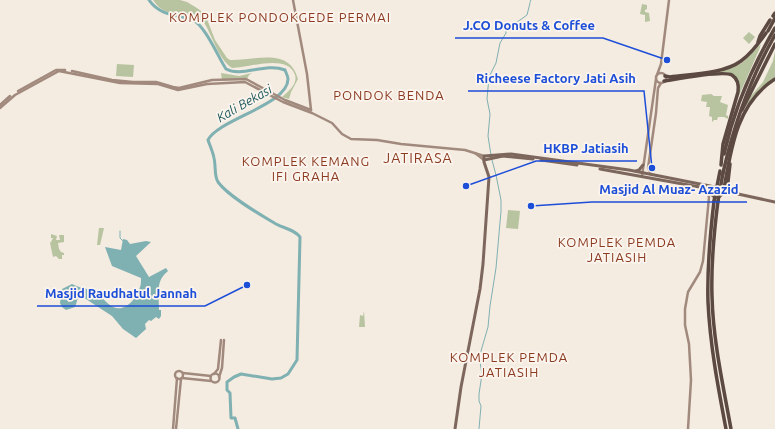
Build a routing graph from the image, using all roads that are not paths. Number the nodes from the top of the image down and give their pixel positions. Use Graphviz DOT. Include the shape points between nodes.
graph roads {
  1 [pos="293,0"];
  2 [pos="669,0"];
  3 [pos="773,17"];
  4 [pos="775,28"];
  5 [pos="775,35"];
  6 [pos="758,43"];
  7 [pos="775,44"];
  8 [pos="659,71"];
  9 [pos="657,75"];
  10 [pos="664,75"];
  11 [pos="656,79"];
  12 [pos="775,80"];
  13 [pos="663,82"];
  14 [pos="272,94"];
  15 [pos="289,103"];
  16 [pos="0,106"];
  17 [pos="311,112"];
  18 [pos="736,123"];
  19 [pos="650,154"];
  20 [pos="644,155"];
  21 [pos="492,156"];
  22 [pos="484,158"];
  23 [pos="643,165"];
  24 [pos="721,165"];
  25 [pos="632,171"];
  26 [pos="722,172"];
  27 [pos="642,174"];
  28 [pos="652,174"];
  29 [pos="648,176"];
  30 [pos="702,188"];
  31 [pos="725,189"];
  32 [pos="722,194"];
  33 [pos="738,194"];
  34 [pos="717,200"];
  35 [pos="775,202"];
  36 [pos="708,207"];
  37 [pos="183,373"];
  38 [pos="212,375"];
  39 [pos="219,377"];
  40 [pos="177,378"];
  41 [pos="181,378"];
  42 [pos="211,381"];
  43 [pos="173,429"];
  44 [pos="176,429"];
  45 [pos="455,429"];
  46 [pos="688,429"];
  47 [pos="726,429"];
  48 [pos="731,429"];
  1 -- 17 [label="main road" via="306,68"];
  2 -- 8 [label="main road"];
  3 -- 6 [label="highway"];
  3 -- 6 [label="highway" via="767,32"];
  4 -- 24 [label="highway" via="744,90"];
  5 -- 18 [label="highway" via="752,80"];
  6 -- 10 [label="highway" via="742,61 728,68 670,77"];
  7 -- 18 [label="highway"];
  8 -- 9 [label="main road"];
  8 -- 10 [label="main road"];
  9 -- 10 [label="main road"];
  9 -- 11 [label="main road"];
  10 -- 13 [label="main road"];
  11 -- 13 [label="main road"];
  11 -- 20 [label="main road"];
  12 -- 31 [label="highway" via="759,94 743,119 731,156"];
  13 -- 19 [label="main road" via="658,88"];
  13 -- 24 [label="highway" via="724,73 737,80 738,92 723,144"];
  14 -- 15 [label="main road"];
  14 -- 15 [label="main road"];
  14 -- 16 [label="main road" via="248,83 222,82 178,90 158,84 122,82 59,71 15,94"];
  15 -- 17 [label="main road"];
  17 -- 22 [label="main road" via="332,123 351,139 465,150"];
  18 -- 26 [label="highway"];
  19 -- 20 [label="main road"];
  19 -- 28 [label="main road" via="648,168"];
  20 -- 23 [label="main road"];
  21 -- 22 [label="main road"];
  21 -- 25 [label="main road" via="511,154"];
  21 -- 27 [label="main road" via="511,156"];
  22 -- 45 [label="main road" via="489,177 483,264"];
  23 -- 25 [label="main road" via="639,170"];
  23 -- 27 [label="main road"];
  24 -- 26 [label="highway"];
  25 -- 27 [label="main road"];
  26 -- 34 [label="highway, bridge"];
  27 -- 29 [label="main road"];
  28 -- 29 [label="main road"];
  28 -- 31 [label="main road"];
  29 -- 30 [label="main road"];
  30 -- 34 [label="main road"];
  30 -- 36 [label="main road" via="708,195"];
  31 -- 32 [label="main road"];
  31 -- 33 [label="main road"];
  32 -- 33 [label="main road"];
  32 -- 34 [label="main road"];
  33 -- 35 [label="main road"];
  34 -- 36 [label="main road" via="710,202"];
  34 -- 47 [label="highway" via="709,249 708,301"];
  34 -- 48 [label="highway" via="712,296 716,342"];
  36 -- 46 [label="main road" via="702,266 688,292 685,309 691,380"];
  37 -- 38 [label="main road"];
  37 -- 40 [label="main road" via="176,372"];
  37 -- 41 [label="main road"];
  38 -- 39 [label="main road" via="217,374"];
  38 -- 39 [label="main road" via="218,369 222,340 222,368"];
  38 -- 42 [label="main road"];
  39 -- 42 [label="main road" via="217,382"];
  40 -- 41 [label="main road"];
  40 -- 43 [label="main road"];
  41 -- 42 [label="main road"];
  41 -- 44 [label="main road"];
}
